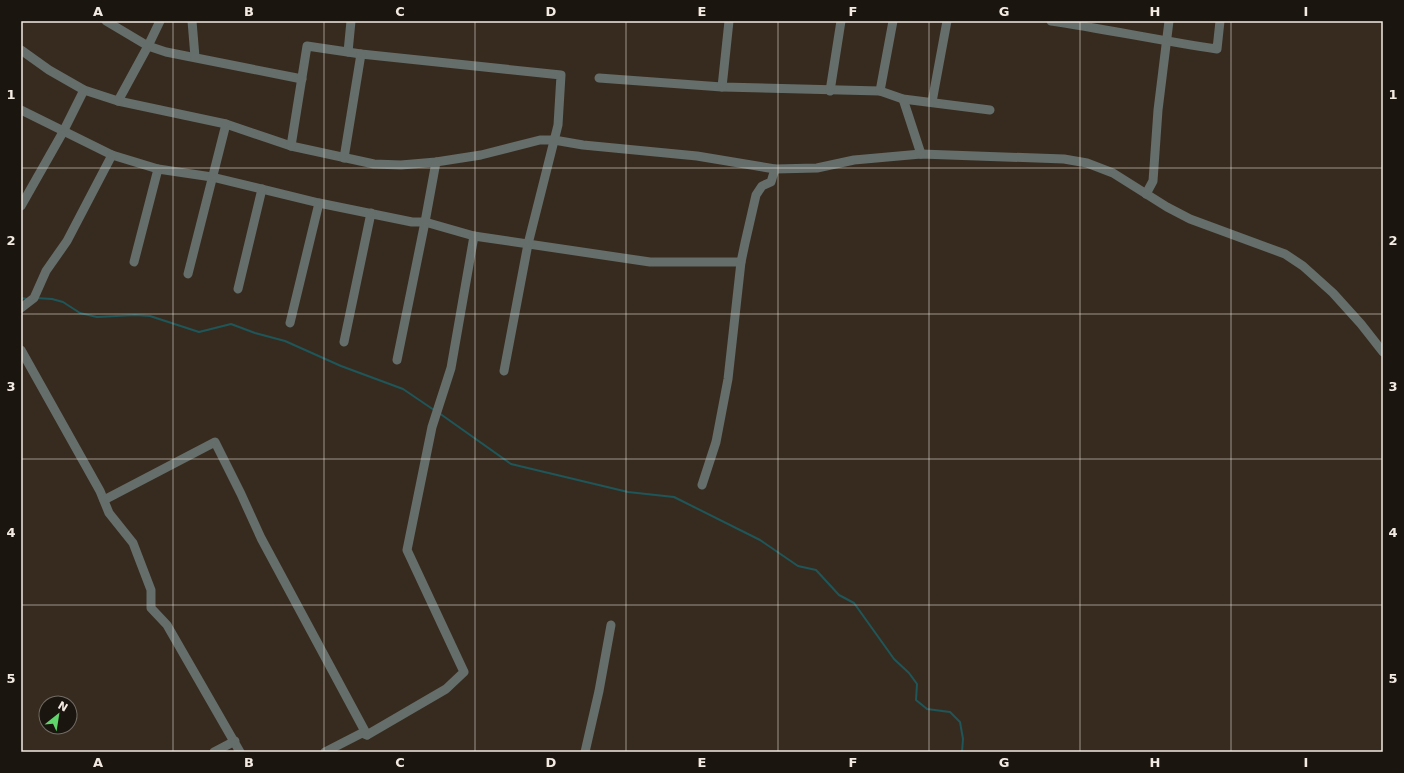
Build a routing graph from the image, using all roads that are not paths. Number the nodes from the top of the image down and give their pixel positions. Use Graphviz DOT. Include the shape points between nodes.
graph roads {
  1 [pos="106,21"];
  2 [pos="160,21"];
  3 [pos="192,21"];
  4 [pos="351,21"];
  5 [pos="729,21"];
  6 [pos="841,21"];
  7 [pos="893,21"];
  8 [pos="947,21"];
  9 [pos="1054,21"];
  10 [pos="1169,21"];
  11 [pos="1220,21"];
  12 [pos="1110,25"];
  13 [pos="1167,42"];
  14 [pos="148,46"];
  15 [pos="21,50"];
  16 [pos="348,52"];
  17 [pos="361,54"];
  18 [pos="196,57"];
  19 [pos="599,78"];
  20 [pos="302,80"];
  21 [pos="722,87"];
  22 [pos="84,90"];
  23 [pos="830,91"];
  24 [pos="880,91"];
  25 [pos="903,98"];
  26 [pos="118,101"];
  27 [pos="932,102"];
  28 [pos="21,110"];
  29 [pos="990,110"];
  30 [pos="226,124"];
  31 [pos="63,132"];
  32 [pos="554,140"];
  33 [pos="291,146"];
  34 [pos="921,154"];
  35 [pos="112,155"];
  36 [pos="344,158"];
  37 [pos="436,162"];
  38 [pos="774,168"];
  39 [pos="158,169"];
  40 [pos="212,177"];
  41 [pos="262,189"];
  42 [pos="1146,194"];
  43 [pos="319,203"];
  44 [pos="21,206"];
  45 [pos="371,214"];
  46 [pos="425,222"];
  47 [pos="474,236"];
  48 [pos="528,244"];
  49 [pos="134,262"];
  50 [pos="741,262"];
  51 [pos="188,274"];
  52 [pos="238,289"];
  53 [pos="21,308"];
  54 [pos="290,323"];
  55 [pos="344,342"];
  56 [pos="21,350"];
  57 [pos="1383,352"];
  58 [pos="397,360"];
  59 [pos="504,370"];
  60 [pos="702,485"];
  61 [pos="104,500"];
  62 [pos="611,625"];
  63 [pos="367,735"];
  64 [pos="235,741"];
  65 [pos="214,752"];
  66 [pos="240,752"];
  67 [pos="325,752"];
  68 [pos="585,752"];
  1 -- 14 [label="street"];
  2 -- 14 [label="street"];
  3 -- 18 [label="street"];
  4 -- 16 [label="street"];
  5 -- 21 [label="street"];
  6 -- 23 [label="street"];
  7 -- 24 [label="street"];
  8 -- 27 [label="street"];
  9 -- 12 [label="street"];
  10 -- 13 [label="street"];
  11 -- 13 [label="street" via="1217,49"];
  12 -- 13 [label="street"];
  13 -- 42 [label="street" via="1158,110 1153,181"];
  14 -- 18 [label="street"];
  14 -- 26 [label="street"];
  15 -- 22 [label="street"];
  16 -- 17 [label="street"];
  16 -- 20 [label="street" via="307,46"];
  17 -- 32 [label="street" via="561,75 558,125"];
  17 -- 36 [label="street"];
  18 -- 20 [label="street"];
  19 -- 21 [label="street"];
  20 -- 33 [label="street"];
  21 -- 23 [label="street"];
  22 -- 26 [label="street"];
  22 -- 31 [label="street"];
  23 -- 24 [label="street"];
  24 -- 25 [label="street"];
  25 -- 27 [label="street"];
  25 -- 34 [label="street"];
  26 -- 30 [label="street"];
  27 -- 29 [label="street"];
  28 -- 31 [label="street"];
  30 -- 33 [label="street"];
  30 -- 40 [label="street"];
  31 -- 35 [label="street"];
  31 -- 44 [label="street"];
  32 -- 37 [label="street" via="540,140 481,155"];
  32 -- 38 [label="street" via="697,156"];
  32 -- 48 [label="street"];
  33 -- 36 [label="street"];
  34 -- 38 [label="street" via="854,160 817,168"];
  34 -- 42 [label="street" via="1087,163 1113,173"];
  35 -- 39 [label="street"];
  35 -- 53 [label="street" via="67,241 46,271 34,298"];
  36 -- 37 [label="street" via="374,164"];
  37 -- 46 [label="street"];
  38 -- 50 [label="street" via="771,182 762,186 756,195"];
  39 -- 40 [label="street"];
  39 -- 49 [label="street"];
  40 -- 41 [label="street"];
  40 -- 51 [label="street"];
  41 -- 43 [label="street"];
  41 -- 52 [label="street"];
  42 -- 57 [label="street" via="1190,219 1285,254 1303,266 1333,293"];
  43 -- 45 [label="street"];
  43 -- 54 [label="street"];
  45 -- 46 [label="street"];
  45 -- 55 [label="street"];
  46 -- 47 [label="street"];
  46 -- 58 [label="street"];
  47 -- 48 [label="street"];
  47 -- 63 [label="street" via="451,368 432,427 407,550 464,672 446,689"];
  48 -- 50 [label="street" via="650,262"];
  48 -- 59 [label="street"];
  50 -- 60 [label="street" via="728,379 716,442"];
  56 -- 61 [label="street"];
  61 -- 63 [label="street" via="215,442 261,538"];
  61 -- 64 [label="street" via="109,513 133,542 151,590 151,608 167,625"];
  62 -- 68 [label="street"];
  63 -- 67 [label="street" via="362,733"];
  64 -- 65 [label="street"];
  64 -- 66 [label="street"];
}
